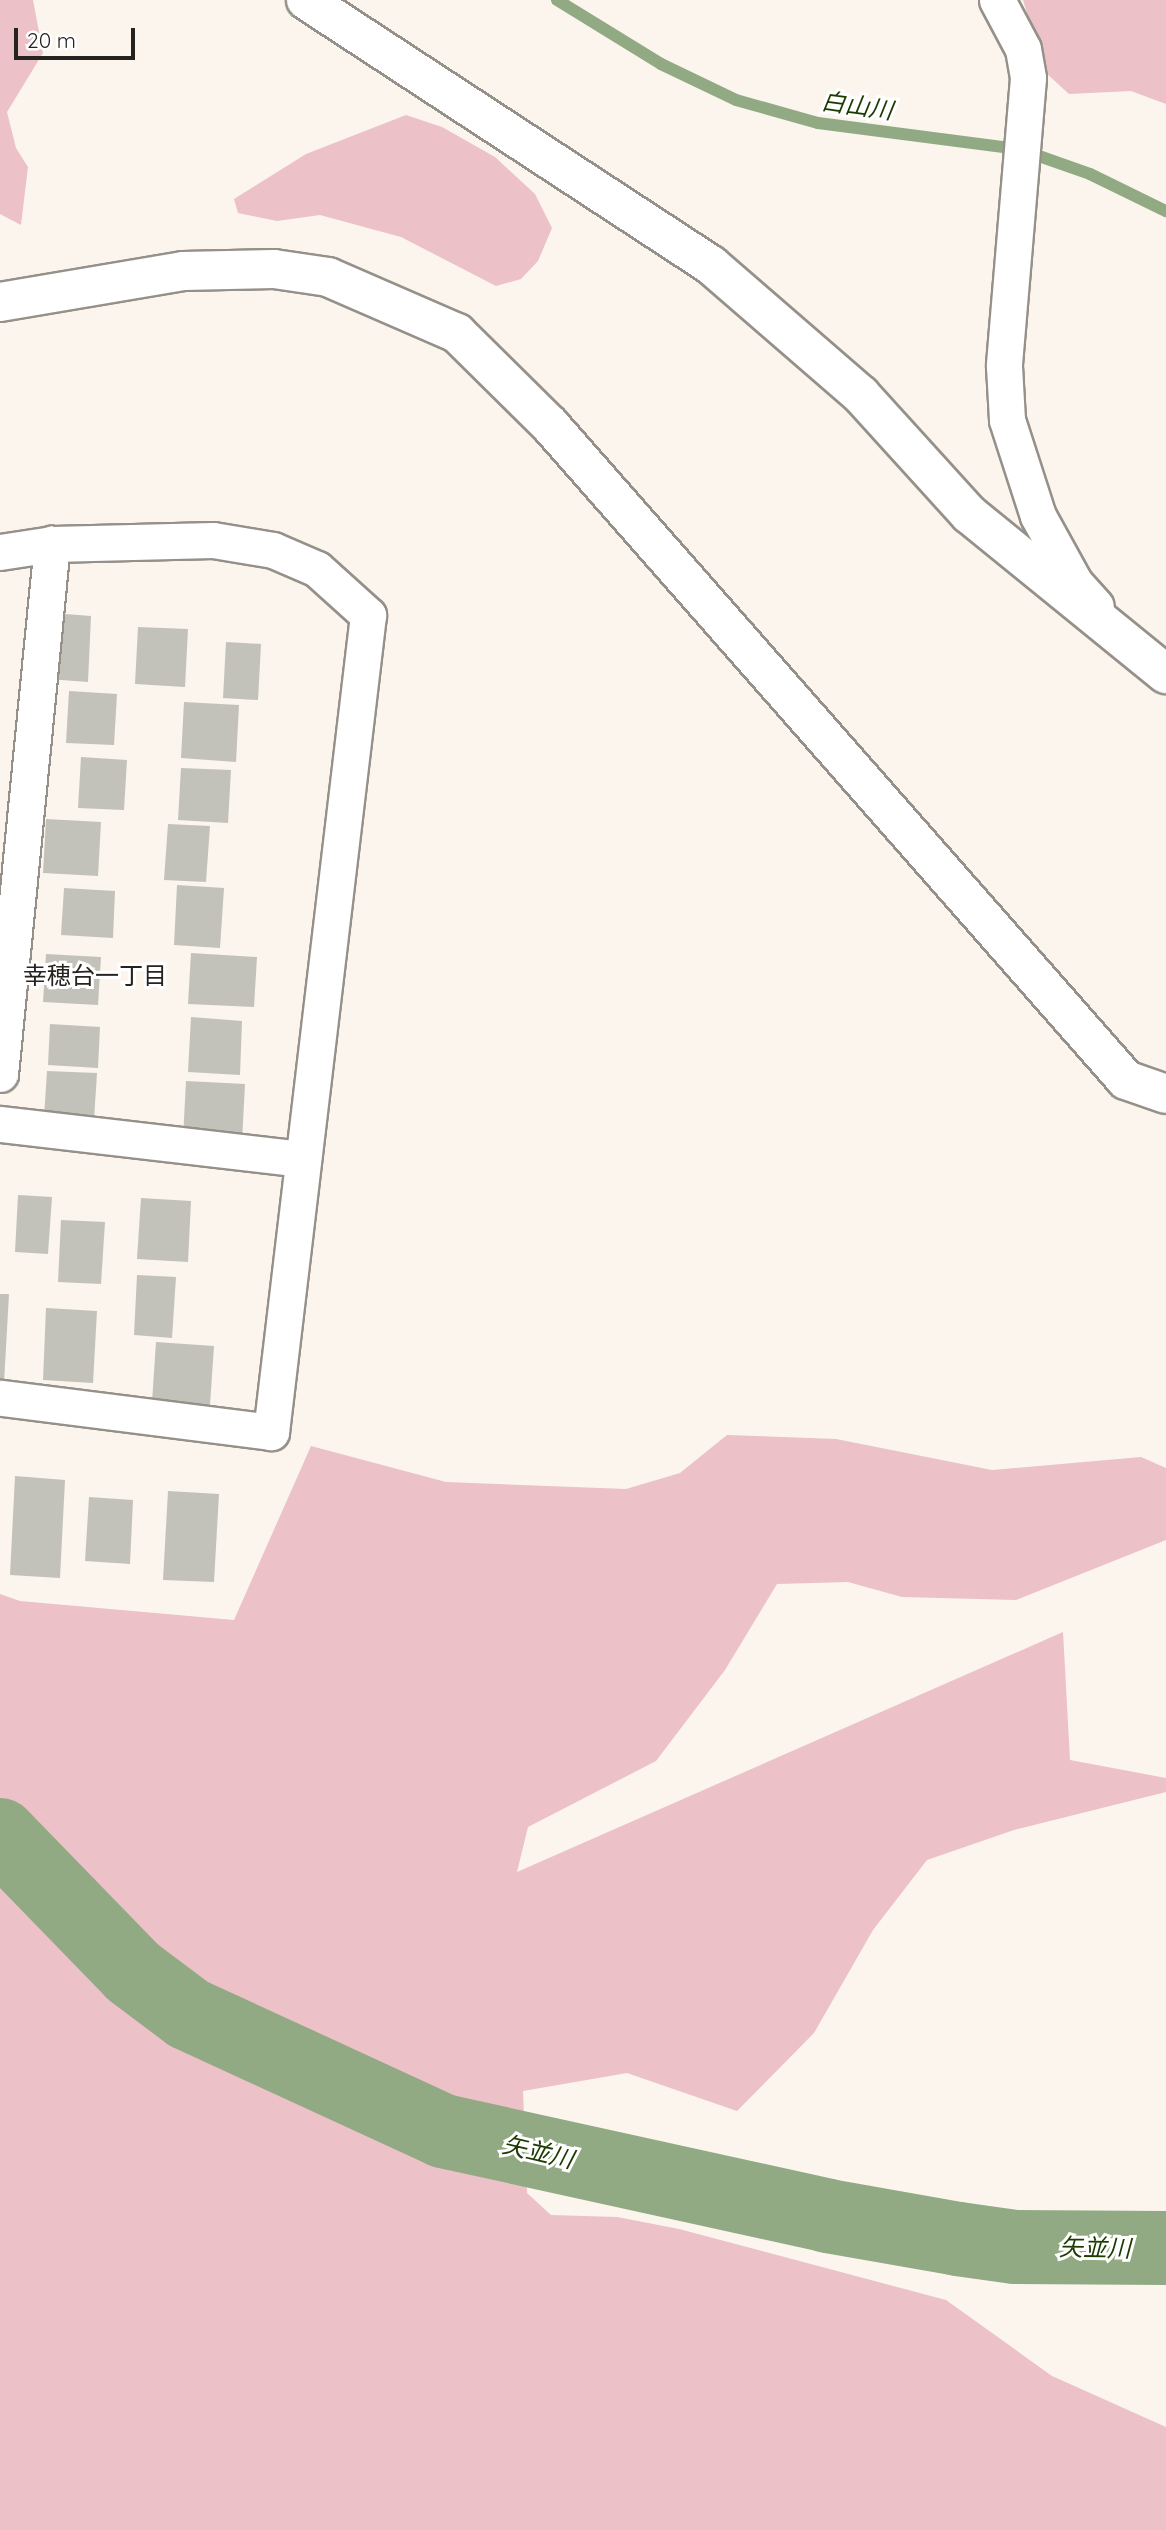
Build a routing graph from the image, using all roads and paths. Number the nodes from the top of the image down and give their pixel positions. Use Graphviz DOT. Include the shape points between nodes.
graph roads {
  1 [pos="306,0"];
  2 [pos="997,0"];
  3 [pos="0,302"];
  4 [pos="52,544"];
  5 [pos="0,552"];
  6 [pos="1123,634"];
  7 [pos="1166,674"];
  8 [pos="0,1074"];
  9 [pos="1166,1094"];
  10 [pos="0,1124"];
  11 [pos="303,1159"];
  12 [pos="0,1398"];
  1 -- 6 [label="street" via="711,265 861,395 969,514 1057,588"];
  2 -- 6 [label="street" via="1023,49 1025,110 1004,366 1007,420 1038,516 1075,583"];
  3 -- 9 [label="street" via="183,271 274,269 328,277 457,333 550,425 1126,1080"];
  4 -- 5 [label="street"];
  4 -- 8 [label="street"];
  4 -- 11 [label="street" via="213,540 273,550 317,569 368,615"];
  6 -- 7 [label="street"];
  10 -- 11 [label="street"];
  11 -- 12 [label="street" via="271,1432"];
}
